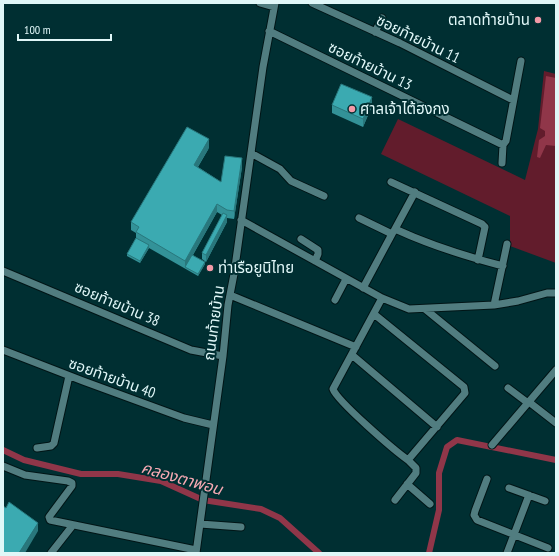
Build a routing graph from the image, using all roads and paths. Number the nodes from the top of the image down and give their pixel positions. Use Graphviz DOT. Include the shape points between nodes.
graph roads {
  1 [pos="260,3"];
  2 [pos="312,3"];
  3 [pos="275,5"];
  4 [pos="382,18"];
  5 [pos="269,31"];
  6 [pos="374,32"];
  7 [pos="521,61"];
  8 [pos="513,100"];
  9 [pos="504,145"];
  10 [pos="251,153"];
  11 [pos="502,163"];
  12 [pos="391,182"];
  13 [pos="415,192"];
  14 [pos="324,196"];
  15 [pos="359,218"];
  16 [pos="241,220"];
  17 [pos="393,231"];
  18 [pos="301,239"];
  19 [pos="507,244"];
  20 [pos="478,260"];
  21 [pos="315,261"];
  22 [pos="503,266"];
  23 [pos="3,271"];
  24 [pos="346,278"];
  25 [pos="364,288"];
  26 [pos="556,293"];
  27 [pos="230,295"];
  28 [pos="382,298"];
  29 [pos="335,300"];
  30 [pos="494,305"];
  31 [pos="425,309"];
  32 [pos="374,314"];
  33 [pos="356,346"];
  34 [pos="3,350"];
  35 [pos="352,355"];
  36 [pos="223,356"];
  37 [pos="495,366"];
  38 [pos="555,373"];
  39 [pos="69,376"];
  40 [pos="508,388"];
  41 [pos="529,402"];
  42 [pos="556,423"];
  43 [pos="213,425"];
  44 [pos="437,427"];
  45 [pos="492,445"];
  46 [pos="37,448"];
  47 [pos="408,460"];
  48 [pos="3,466"];
  49 [pos="487,479"];
  50 [pos="407,484"];
  51 [pos="509,488"];
  52 [pos="529,496"];
  53 [pos="394,500"];
  54 [pos="545,501"];
  55 [pos="430,504"];
  56 [pos="200,524"];
  57 [pos="74,525"];
  58 [pos="241,527"];
  59 [pos="514,534"];
  60 [pos="548,548"];
  61 [pos="196,552"];
  62 [pos="51,553"];
  63 [pos="507,553"];
  1 -- 3 [label="street"];
  2 -- 6 [label="street, ซอยท้ายบ้าน 11"];
  3 -- 5 [label="street, ถนนท้ายบ้าน"];
  4 -- 6 [label="street"];
  5 -- 9 [label="street, ซอยท้ายบ้าน 13"];
  5 -- 10 [label="street, ถนนท้ายบ้าน"];
  6 -- 8 [label="street, ซอยท้ายบ้าน 11"];
  7 -- 8 [label="street"];
  8 -- 9 [label="street"];
  9 -- 11 [label="street"];
  10 -- 14 [label="street" via="280,169 292,181"];
  10 -- 16 [label="street, ถนนท้ายบ้าน"];
  12 -- 13 [label="street"];
  13 -- 17 [label="street"];
  13 -- 20 [label="street" via="485,227"];
  15 -- 17 [label="street"];
  16 -- 21 [label="street"];
  16 -- 27 [label="street, ถนนท้ายบ้าน"];
  17 -- 20 [label="street"];
  17 -- 25 [label="street"];
  18 -- 21 [label="street" via="318,250"];
  19 -- 22 [label="street"];
  20 -- 22 [label="street"];
  21 -- 24 [label="street"];
  22 -- 30 [label="street"];
  23 -- 36 [label="street, ซอยท้ายบ้าน 38" via="191,350"];
  24 -- 25 [label="street"];
  24 -- 29 [label="street"];
  25 -- 28 [label="street"];
  26 -- 30 [label="street"];
  27 -- 33 [label="street"];
  27 -- 36 [label="street, ถนนท้ายบ้าน"];
  28 -- 31 [label="street" via="410,309"];
  28 -- 32 [label="street"];
  30 -- 31 [label="street"];
  31 -- 37 [label="street"];
  32 -- 33 [label="street"];
  32 -- 44 [label="street" via="464,387 465,393"];
  33 -- 35 [label="street"];
  34 -- 39 [label="street, ซอยท้ายบ้าน 40"];
  35 -- 44 [label="street"];
  35 -- 47 [label="street" via="333,389 334,392 356,416"];
  36 -- 43 [label="street, ถนนท้ายบ้าน"];
  38 -- 41 [label="street"];
  39 -- 43 [label="street, ซอยท้ายบ้าน 40" via="184,418"];
  39 -- 46 [label="street" via="54,443 51,446"];
  40 -- 41 [label="street"];
  41 -- 42 [label="street"];
  41 -- 45 [label="street"];
  43 -- 56 [label="street, ถนนท้ายบ้าน"];
  44 -- 47 [label="street"];
  47 -- 50 [label="street" via="417,471"];
  48 -- 57 [label="street" via="25,475 72,483 49,518"];
  49 -- 59 [label="street" via="474,515 477,520"];
  50 -- 53 [label="street"];
  50 -- 55 [label="street"];
  51 -- 52 [label="street"];
  52 -- 54 [label="street"];
  52 -- 59 [label="street"];
  56 -- 58 [label="street"];
  56 -- 61 [label="street, ถนนท้ายบ้าน"];
  57 -- 61 [label="street"];
  57 -- 62 [label="street"];
  59 -- 60 [label="street"];
  59 -- 63 [label="street"];
}
